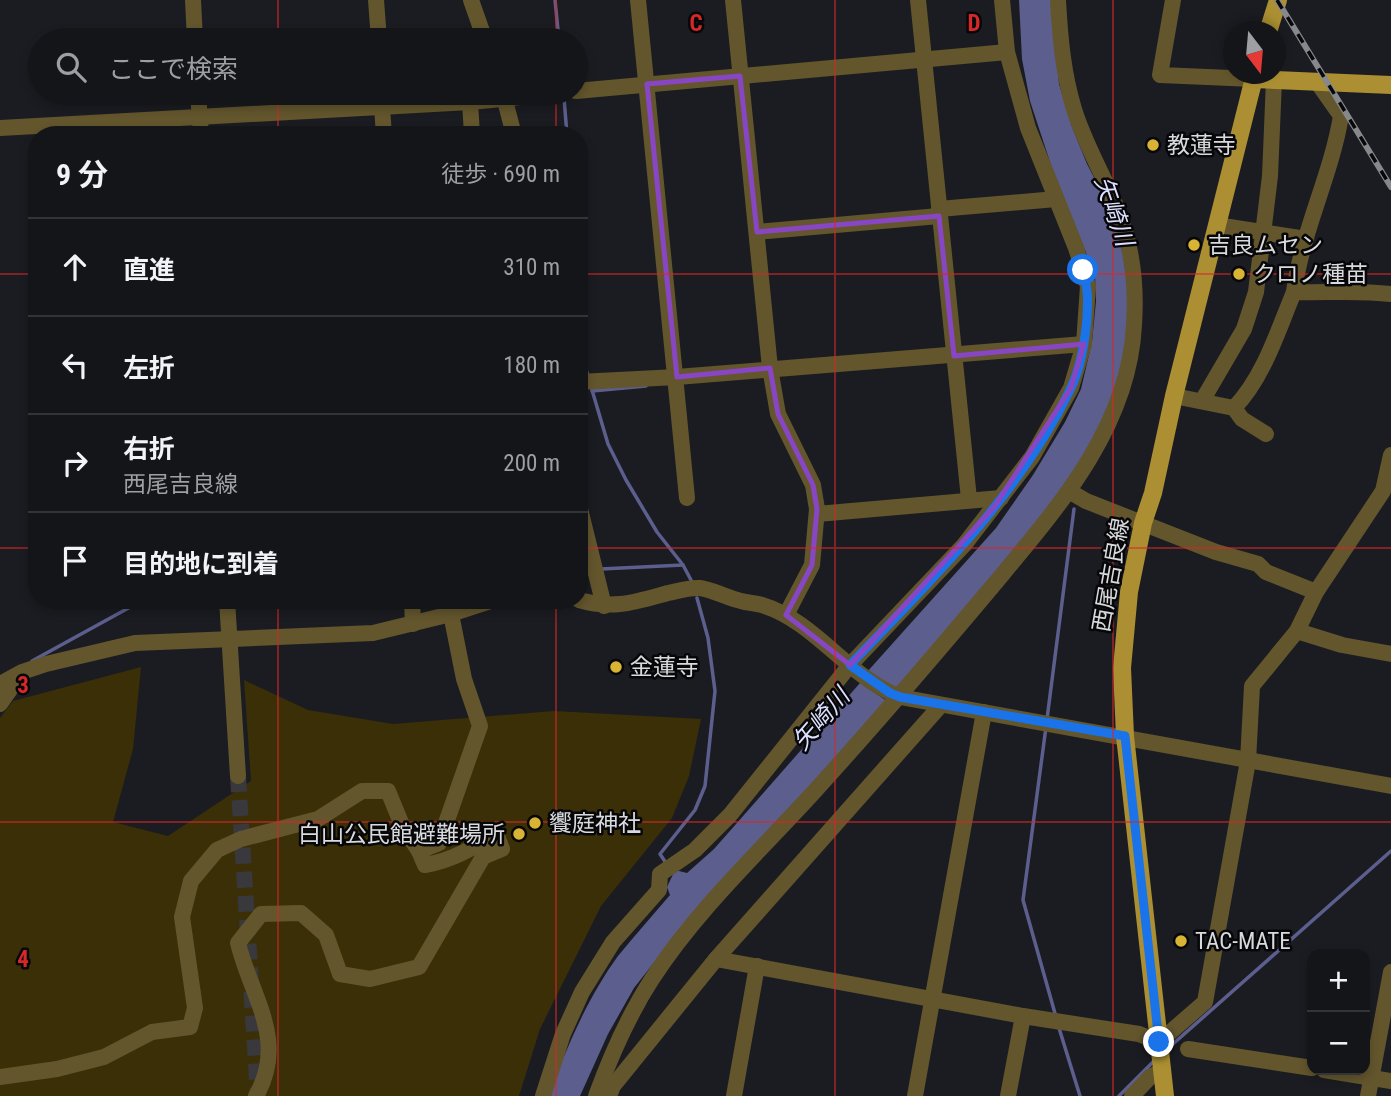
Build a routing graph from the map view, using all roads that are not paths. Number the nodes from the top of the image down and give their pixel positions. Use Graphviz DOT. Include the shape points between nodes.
graph roads {
  1 [pos="193,0"];
  2 [pos="376,0"];
  3 [pos="471,0"];
  4 [pos="638,0"];
  5 [pos="733,0"];
  6 [pos="918,0"];
  7 [pos="1002,0"];
  8 [pos="1058,0"];
  9 [pos="1173,0"];
  10 [pos="1275,2"];
  11 [pos="1271,21"];
  12 [pos="194,28"];
  13 [pos="378,28"];
  14 [pos="481,28"];
  15 [pos="1007,52"];
  16 [pos="924,61"];
  17 [pos="740,76"];
  18 [pos="1223,76"];
  19 [pos="1286,81"];
  20 [pos="1317,82"];
  21 [pos="647,84"];
  22 [pos="1253,84"];
  23 [pos="1274,84"];
  24 [pos="1391,85"];
  25 [pos="588,90"];
  26 [pos="199,105"];
  27 [pos="318,105"];
  28 [pos="382,105"];
  29 [pos="470,105"];
  30 [pos="506,105"];
  31 [pos="200,116"];
  32 [pos="28,126"];
  33 [pos="33,126"];
  34 [pos="201,126"];
  35 [pos="384,126"];
  36 [pos="471,126"];
  37 [pos="512,126"];
  38 [pos="0,128"];
  39 [pos="1055,199"];
  40 [pos="939,212"];
  41 [pos="1217,225"];
  42 [pos="1264,231"];
  43 [pos="757,232"];
  44 [pos="1306,239"];
  45 [pos="1294,292"];
  46 [pos="1391,294"];
  47 [pos="1084,344"];
  48 [pos="954,356"];
  49 [pos="770,368"];
  50 [pos="588,377"];
  51 [pos="677,377"];
  52 [pos="1174,396"];
  53 [pos="1202,401"];
  54 [pos="1234,408"];
  55 [pos="1266,434"];
  56 [pos="1391,455"];
  57 [pos="1069,491"];
  58 [pos="687,498"];
  59 [pos="1001,498"];
  60 [pos="969,499"];
  61 [pos="817,514"];
  62 [pos="1143,523"];
  63 [pos="588,541"];
  64 [pos="1317,592"];
  65 [pos="588,602"];
  66 [pos="604,606"];
  67 [pos="227,609"];
  68 [pos="412,609"];
  69 [pos="466,609"];
  70 [pos="451,614"];
  71 [pos="786,615"];
  72 [pos="413,624"];
  73 [pos="1297,631"];
  74 [pos="229,638"];
  75 [pos="1391,654"];
  76 [pos="850,665"];
  77 [pos="22,672"];
  78 [pos="0,684"];
  79 [pos="895,695"];
  80 [pos="0,704"];
  81 [pos="941,705"];
  82 [pos="984,712"];
  83 [pos="1125,736"];
  84 [pos="1248,761"];
  85 [pos="238,776"];
  86 [pos="1391,786"];
  87 [pos="419,851"];
  88 [pos="716,959"];
  89 [pos="757,966"];
  90 [pos="1391,972"];
  91 [pos="933,998"];
  92 [pos="1023,1016"];
  93 [pos="1159,1042"];
  94 [pos="1188,1049"];
  95 [pos="1307,1067"];
  96 [pos="1162,1069"];
  97 [pos="1358,1075"];
  98 [pos="0,1077"];
  99 [pos="1372,1077"];
  100 [pos="1391,1080"];
  101 [pos="256,1096"];
  102 [pos="543,1096"];
  103 [pos="596,1096"];
  104 [pos="609,1096"];
  105 [pos="734,1096"];
  106 [pos="915,1096"];
  107 [pos="1008,1096"];
  108 [pos="1132,1096"];
  109 [pos="1166,1096"];
  110 [pos="1368,1096"];
  1 -- 12 [label="street"];
  2 -- 13 [label="street"];
  3 -- 14 [label="street"];
  4 -- 21 [label="street"];
  5 -- 17 [label="street"];
  6 -- 16 [label="street"];
  7 -- 15 [label="street"];
  8 -- 57 [label="street" via="1074,108 1126,233 1135,297 1130,359 1122,389 1102,439"];
  9 -- 18 [label="street" via="1160,75"];
  10 -- 11 [label="main road"];
  15 -- 16 [label="street"];
  15 -- 39 [label="street" via="1028,128"];
  16 -- 17 [label="street"];
  16 -- 40 [label="street"];
  17 -- 21 [label="street"];
  17 -- 43 [label="street"];
  19 -- 20 [label="main road"];
  20 -- 24 [label="main road"];
  20 -- 44 [label="street" via="1341,117 1335,151"];
  21 -- 25 [label="street"];
  21 -- 51 [label="street"];
  22 -- 41 [label="main road, 西尾吉良線"];
  23 -- 42 [label="street"];
  26 -- 31 [label="street"];
  27 -- 31 [label="street"];
  28 -- 35 [label="street"];
  29 -- 36 [label="street"];
  30 -- 37 [label="street"];
  31 -- 33 [label="street"];
  31 -- 34 [label="street"];
  32 -- 38 [label="street"];
  39 -- 40 [label="street"];
  39 -- 47 [label="street" via="1088,286"];
  40 -- 43 [label="street"];
  40 -- 48 [label="street"];
  41 -- 42 [label="street"];
  41 -- 52 [label="main road, 西尾吉良線"];
  42 -- 44 [label="street"];
  42 -- 53 [label="street" via="1256,292 1244,329"];
  43 -- 49 [label="street"];
  44 -- 45 [label="street"];
  45 -- 46 [label="street"];
  45 -- 54 [label="street" via="1268,354"];
  47 -- 48 [label="street"];
  47 -- 59 [label="street" via="1071,388 1032,457"];
  48 -- 49 [label="street"];
  48 -- 60 [label="street"];
  49 -- 51 [label="street"];
  49 -- 61 [label="street" via="778,414 813,485"];
  50 -- 51 [label="street"];
  51 -- 58 [label="street"];
  52 -- 53 [label="street"];
  52 -- 62 [label="main road, 西尾吉良線"];
  53 -- 54 [label="street"];
  54 -- 55 [label="street"];
  56 -- 64 [label="street" via="1383,491"];
  57 -- 62 [label="street"];
  57 -- 79 [label="street"];
  59 -- 60 [label="street"];
  59 -- 76 [label="street" via="964,545"];
  60 -- 61 [label="street"];
  61 -- 71 [label="street" via="812,565"];
  62 -- 64 [label="street" via="1258,564 1266,572"];
  62 -- 83 [label="main road, 西尾吉良線" via="1129,592 1122,668"];
  63 -- 66 [label="street"];
  64 -- 73 [label="street"];
  65 -- 66 [label="street"];
  66 -- 71 [label="street" via="700,588"];
  67 -- 74 [label="street"];
  68 -- 72 [label="street"];
  69 -- 70 [label="street"];
  70 -- 72 [label="street"];
  70 -- 87 [label="street" via="464,679 480,726 439,843"];
  71 -- 76 [label="street"];
  72 -- 74 [label="street" via="373,633"];
  73 -- 75 [label="street"];
  73 -- 84 [label="street" via="1252,686"];
  74 -- 77 [label="street" via="135,643"];
  74 -- 85 [label="street"];
  76 -- 79 [label="street"];
  76 -- 102 [label="street" via="730,815 695,850 660,874 659,890 613,942 582,992"];
  77 -- 78 [label="street"];
  77 -- 80 [label="street"];
  79 -- 81 [label="street"];
  79 -- 103 [label="street" via="693,924 652,979 622,1031"];
  81 -- 82 [label="street"];
  81 -- 88 [label="street"];
  82 -- 83 [label="street"];
  82 -- 91 [label="street"];
  83 -- 84 [label="street"];
  83 -- 93 [label="main road, 西尾吉良線"];
  84 -- 86 [label="street"];
  84 -- 93 [label="street" via="1205,1002"];
  87 -- 98 [label="street" via="388,791 362,791 318,819 217,849 191,881 182,917 195,1008 190,1027 152,1032 104,1057"];
  87 -- 101 [label="street" via="425,865 442,862 495,831 502,849 483,858 419,967 370,979 340,974 326,936 301,913 261,914 238,943 265,1015 270,1054"];
  88 -- 89 [label="street"];
  88 -- 104 [label="street"];
  89 -- 91 [label="street"];
  89 -- 105 [label="street"];
  90 -- 99 [label="street"];
  91 -- 92 [label="street"];
  91 -- 106 [label="street"];
  92 -- 93 [label="street" via="1139,1034"];
  92 -- 107 [label="street"];
  93 -- 96 [label="main road, 西尾吉良線"];
  94 -- 95 [label="street"];
  96 -- 108 [label="street"];
  96 -- 109 [label="main road, 西尾吉良線"];
  97 -- 99 [label="street"];
  99 -- 100 [label="street"];
  99 -- 110 [label="street"];
}
